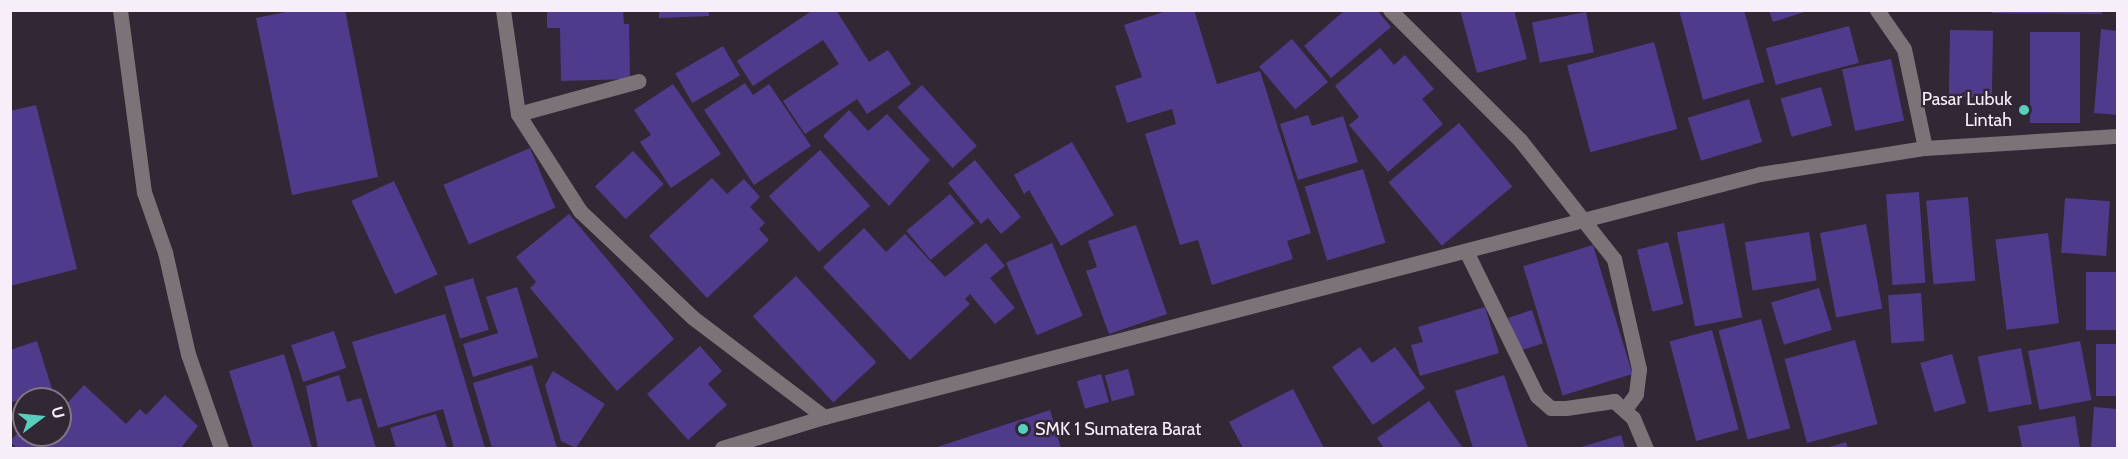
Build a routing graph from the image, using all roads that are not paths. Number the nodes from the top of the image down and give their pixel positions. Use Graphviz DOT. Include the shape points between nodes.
graph roads {
  1 [pos="120,10"];
  2 [pos="503,10"];
  3 [pos="1390,10"];
  4 [pos="1877,10"];
  5 [pos="639,81"];
  6 [pos="518,114"];
  7 [pos="2118,136"];
  8 [pos="1925,148"];
  9 [pos="1584,219"];
  10 [pos="1466,251"];
  11 [pos="1626,408"];
  12 [pos="824,417"];
  13 [pos="221,448"];
  14 [pos="722,448"];
  15 [pos="1646,448"];
  1 -- 13 [label="street" via="144,192 165,252 188,354"];
  2 -- 6 [label="street"];
  3 -- 9 [label="street" via="1520,140"];
  4 -- 8 [label="street" via="1904,49"];
  5 -- 6 [label="street"];
  6 -- 12 [label="street" via="580,211 692,317"];
  7 -- 8 [label="street"];
  8 -- 9 [label="street" via="1760,174"];
  9 -- 10 [label="street"];
  9 -- 11 [label="street" via="1614,259 1636,358 1636,394"];
  10 -- 11 [label="street" via="1544,403 1566,408 1614,401"];
  10 -- 12 [label="street"];
  11 -- 15 [label="street"];
  12 -- 14 [label="street"];
}
